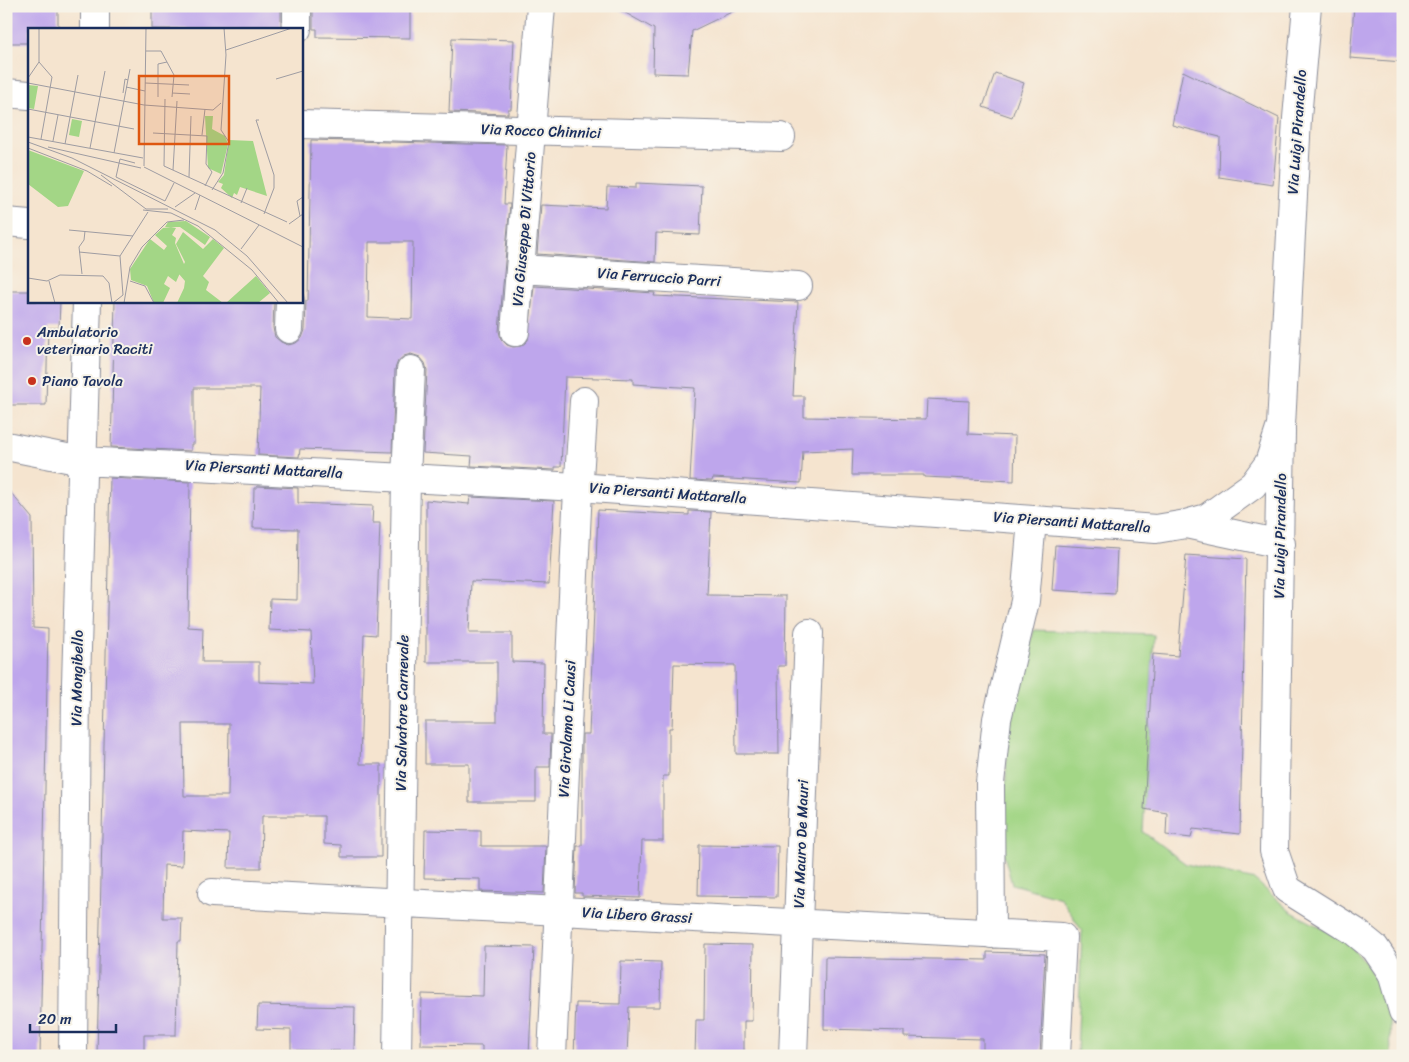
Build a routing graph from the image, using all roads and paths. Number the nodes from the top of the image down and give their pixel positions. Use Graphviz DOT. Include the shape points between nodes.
graph roads {
  1 [pos="95,6"];
  2 [pos="297,6"];
  3 [pos="541,6"];
  4 [pos="1307,6"];
  5 [pos="95,28"];
  6 [pos="296,28"];
  7 [pos="6,93"];
  8 [pos="28,95"];
  9 [pos="302,124"];
  10 [pos="532,130"];
  11 [pos="781,137"];
  12 [pos="6,222"];
  13 [pos="28,224"];
  14 [pos="520,268"];
  15 [pos="798,286"];
  16 [pos="87,302"];
  17 [pos="290,302"];
  18 [pos="289,329"];
  19 [pos="515,332"];
  20 [pos="411,370"];
  21 [pos="584,401"];
  22 [pos="1281,426"];
  23 [pos="6,446"];
  24 [pos="82,461"];
  25 [pos="406,477"];
  26 [pos="578,486"];
  27 [pos="1032,520"];
  28 [pos="1186,524"];
  29 [pos="1281,544"];
  30 [pos="809,633"];
  31 [pos="212,892"];
  32 [pos="399,903"];
  33 [pos="558,911"];
  34 [pos="798,924"];
  35 [pos="991,934"];
  36 [pos="1403,1011"];
  37 [pos="72,1056"];
  38 [pos="398,1056"];
  39 [pos="552,1056"];
  40 [pos="793,1056"];
  41 [pos="1056,1056"];
  1 -- 5 [label="street"];
  2 -- 6 [label="street"];
  3 -- 10 [label="street, Via Giuseppe Di Vittorio"];
  4 -- 22 [label="street, Via Luigi Pirandello" via="1297,118"];
  7 -- 8 [label="street"];
  9 -- 10 [label="street, Via Rocco Chinnici"];
  10 -- 11 [label="street, Via Rocco Chinnici"];
  10 -- 14 [label="street, Via Giuseppe Di Vittorio"];
  12 -- 13 [label="street"];
  14 -- 15 [label="street, Via Ferruccio Parri"];
  14 -- 19 [label="street, Via Giuseppe Di Vittorio"];
  16 -- 24 [label="street, Via Mongibello"];
  17 -- 18 [label="street"];
  20 -- 25 [label="street, Via Salvatore Carnevale"];
  21 -- 26 [label="street, Via Girolamo Li Causi"];
  22 -- 28 [label="street, Via Piersanti Mattarella" via="1269,463 1253,485 1207,518"];
  22 -- 29 [label="street, Via Luigi Pirandello"];
  23 -- 24 [label="street, Via Piersanti Mattarella"];
  24 -- 25 [label="street, Via Piersanti Mattarella"];
  24 -- 37 [label="street, Via Mongibello"];
  25 -- 26 [label="street, Via Piersanti Mattarella"];
  25 -- 32 [label="street, Via Salvatore Carnevale"];
  26 -- 27 [label="street, Via Piersanti Mattarella"];
  26 -- 33 [label="street, Via Girolamo Li Causi"];
  27 -- 28 [label="street, Via Piersanti Mattarella" via="1156,529"];
  27 -- 35 [label="street" via="1024,601 997,719 990,782"];
  28 -- 29 [label="street"];
  29 -- 36 [label="street, Via Luigi Pirandello" via="1274,851 1287,889 1375,948 1392,973"];
  30 -- 34 [label="street, Via Mauro De Mauri"];
  31 -- 32 [label="street, Via Libero Grassi"];
  32 -- 33 [label="street, Via Libero Grassi"];
  32 -- 38 [label="street, Via Salvatore Carnevale"];
  33 -- 34 [label="street, Via Libero Grassi"];
  33 -- 39 [label="street, Via Girolamo Li Causi"];
  34 -- 35 [label="street, Via Libero Grassi"];
  34 -- 40 [label="street, Via Mauro De Mauri"];
  35 -- 41 [label="street, Via Libero Grassi" via="1062,938"];
}
